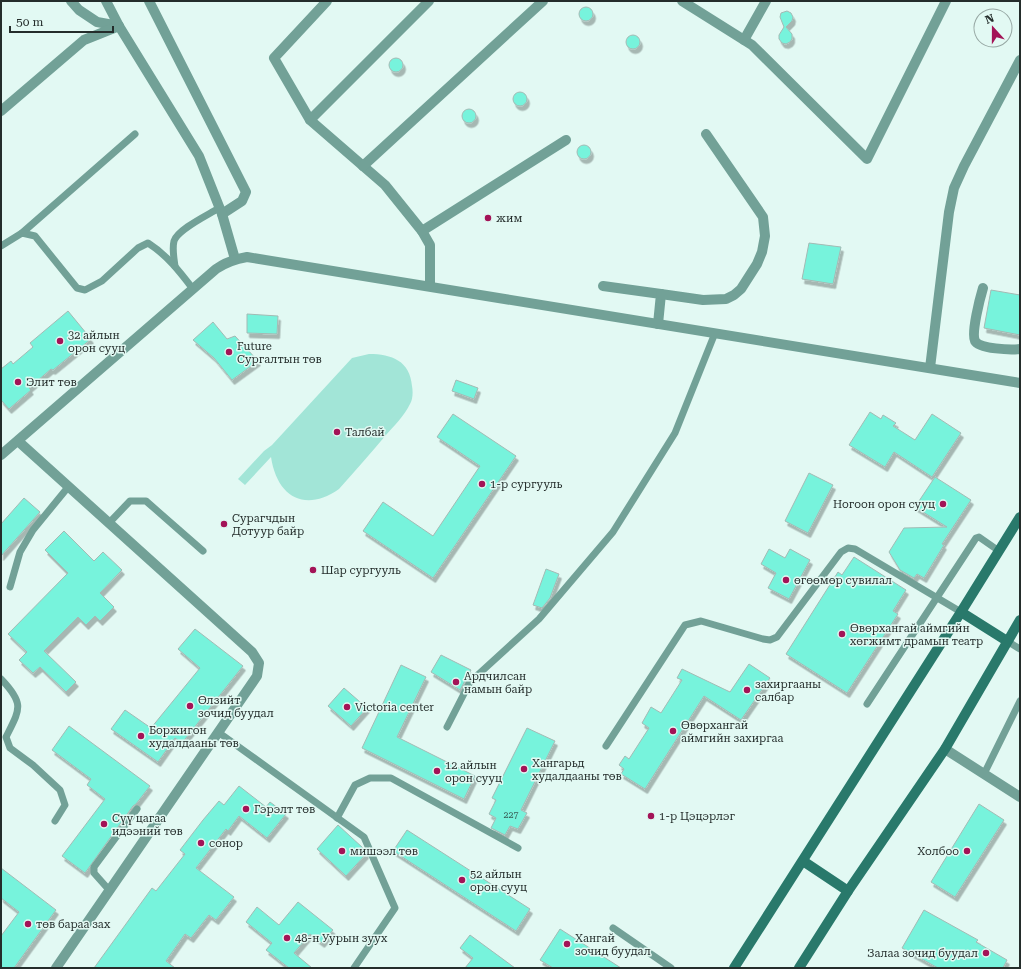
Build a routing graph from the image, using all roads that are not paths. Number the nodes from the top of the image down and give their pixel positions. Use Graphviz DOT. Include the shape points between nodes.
graph roads {
  1 [pos="71,1"];
  2 [pos="106,1"];
  3 [pos="149,1"];
  4 [pos="327,1"];
  5 [pos="429,1"];
  6 [pos="543,1"];
  7 [pos="682,1"];
  8 [pos="766,1"];
  9 [pos="946,1"];
  10 [pos="119,26"];
  11 [pos="744,40"];
  12 [pos="1020,60"];
  13 [pos="1,111"];
  14 [pos="310,120"];
  15 [pos="135,134"];
  16 [pos="706,134"];
  17 [pos="566,140"];
  18 [pos="363,166"];
  19 [pos="221,211"];
  20 [pos="422,230"];
  21 [pos="22,233"];
  22 [pos="1,246"];
  23 [pos="235,259"];
  24 [pos="175,266"];
  25 [pos="430,286"];
  26 [pos="603,286"];
  27 [pos="982,288"];
  28 [pos="193,289"];
  29 [pos="661,294"];
  30 [pos="658,324"];
  31 [pos="715,333"];
  32 [pos="1020,349"];
  33 [pos="930,368"];
  34 [pos="1020,383"];
  35 [pos="18,440"];
  36 [pos="1,455"];
  37 [pos="68,486"];
  38 [pos="1020,517"];
  39 [pos="109,523"];
  40 [pos="204,551"];
  41 [pos="999,551"];
  42 [pos="10,587"];
  43 [pos="936,598"];
  44 [pos="961,612"];
  45 [pos="1020,620"];
  46 [pos="1007,641"];
  47 [pos="1020,649"];
  48 [pos="1,679"];
  49 [pos="1020,701"];
  50 [pos="867,704"];
  51 [pos="447,727"];
  52 [pos="218,732"];
  53 [pos="606,746"];
  54 [pos="945,749"];
  55 [pos="984,774"];
  56 [pos="1020,797"];
  57 [pos="137,809"];
  58 [pos="337,818"];
  59 [pos="56,821"];
  60 [pos="518,848"];
  61 [pos="803,861"];
  62 [pos="110,891"];
  63 [pos="848,891"];
  64 [pos="613,928"];
  65 [pos="56,968"];
  66 [pos="354,968"];
  67 [pos="671,968"];
  68 [pos="734,968"];
  69 [pos="799,968"];
  1 -- 10 [label="street" via="97,22"];
  2 -- 10 [label="street"];
  3 -- 19 [label="street" via="246,192 242,201"];
  4 -- 14 [label="street" via="274,58"];
  5 -- 14 [label="street"];
  6 -- 18 [label="street"];
  7 -- 11 [label="street"];
  8 -- 11 [label="street"];
  9 -- 11 [label="street" via="867,159"];
  10 -- 13 [label="street" via="84,40"];
  10 -- 19 [label="street" via="199,156"];
  12 -- 33 [label="street" via="954,188"];
  14 -- 18 [label="street"];
  15 -- 21 [label="lane"];
  16 -- 29 [label="street" via="763,217 765,236 762,252 741,289 726,299 703,300"];
  17 -- 20 [label="street"];
  18 -- 20 [label="street" via="386,185"];
  19 -- 23 [label="street"];
  19 -- 24 [label="lane" via="191,225 177,235 174,242"];
  20 -- 25 [label="street" via="430,245"];
  21 -- 22 [label="lane"];
  21 -- 24 [label="lane" via="35,236 77,288 85,290 102,281 138,248 148,243 157,248"];
  23 -- 25 [label="street" via="247,257"];
  23 -- 28 [label="street" via="224,263"];
  24 -- 28 [label="lane"];
  25 -- 30 [label="street"];
  26 -- 29 [label="street"];
  27 -- 32 [label="street" via="974,333 975,341 988,347"];
  28 -- 35 [label="street"];
  29 -- 30 [label="street"];
  30 -- 31 [label="street"];
  31 -- 33 [label="street"];
  31 -- 51 [label="lane" via="675,433 613,532 539,619 470,682"];
  33 -- 34 [label="street"];
  35 -- 36 [label="street"];
  35 -- 37 [label="street"];
  37 -- 39 [label="street"];
  37 -- 42 [label="lane" via="33,530 20,552"];
  38 -- 41 [label="main road"];
  39 -- 40 [label="lane" via="130,502 146,501"];
  39 -- 52 [label="street" via="252,652 259,663 257,676"];
  41 -- 43 [label="lane" via="976,538"];
  41 -- 44 [label="main road"];
  43 -- 44 [label="lane"];
  43 -- 50 [label="lane"];
  43 -- 53 [label="lane" via="855,549 848,548 841,552 778,637 763,639 701,622 685,625"];
  44 -- 46 [label="main road"];
  44 -- 61 [label="main road"];
  45 -- 46 [label="main road"];
  46 -- 47 [label="lane"];
  46 -- 54 [label="main road"];
  48 -- 59 [label="lane" via="9,687 19,707 6,737 10,748 33,764 60,790 65,804"];
  49 -- 55 [label="lane"];
  52 -- 58 [label="lane"];
  52 -- 62 [label="street"];
  54 -- 55 [label="street"];
  54 -- 63 [label="main road"];
  55 -- 56 [label="street"];
  57 -- 62 [label="lane" via="94,867 94,873"];
  58 -- 60 [label="lane" via="355,786 370,778 391,778"];
  58 -- 66 [label="lane" via="364,837 394,908"];
  61 -- 63 [label="main road"];
  61 -- 68 [label="main road"];
  62 -- 65 [label="street"];
  63 -- 69 [label="main road"];
  64 -- 67 [label="lane"];
}
